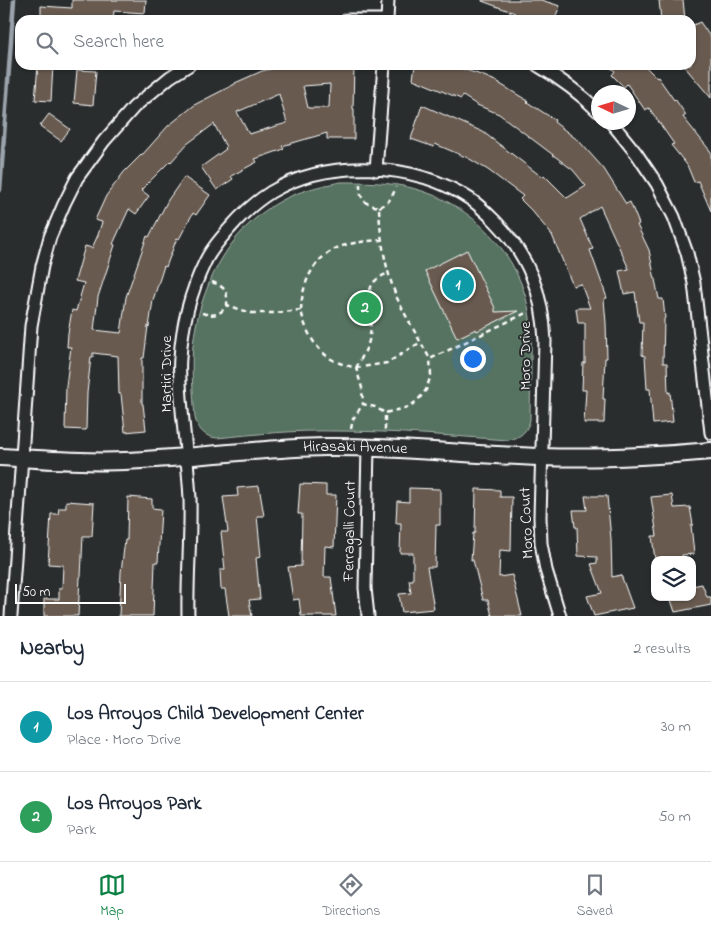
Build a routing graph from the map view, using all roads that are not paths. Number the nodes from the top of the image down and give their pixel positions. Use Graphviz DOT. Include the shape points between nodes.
graph roads {
  1 [pos="388,0"];
  2 [pos="387,15"];
  3 [pos="182,70"];
  4 [pos="384,70"];
  5 [pos="545,70"];
  6 [pos="591,103"];
  7 [pos="617,130"];
  8 [pos="376,170"];
  9 [pos="711,433"];
  10 [pos="368,447"];
  11 [pos="711,451"];
  12 [pos="186,456"];
  13 [pos="0,457"];
  14 [pos="542,457"];
  15 [pos="22,458"];
  16 [pos="11,616"];
  17 [pos="188,616"];
  18 [pos="368,616"];
  19 [pos="560,616"];
  1 -- 2 [label="street"];
  3 -- 15 [label="street" via="134,107 104,141 76,178 50,237 31,326"];
  4 -- 8 [label="street"];
  5 -- 6 [label="street"];
  7 -- 9 [label="street" via="657,184 687,254 694,283"];
  8 -- 12 [label="street, Martiri Drive" via="323,172 270,192 244,212 206,260 183,326 180,359"];
  8 -- 14 [label="street, Moro Drive" via="397,171 428,179 469,199 506,232 523,256 534,280 544,323"];
  10 -- 12 [label="street, Hirasaki Avenue" via="288,448"];
  10 -- 14 [label="street, Hirasaki Avenue"];
  10 -- 18 [label="street, Ferragalli Court" via="364,588"];
  11 -- 14 [label="street, Hirasaki Avenue"];
  12 -- 15 [label="street, Hirasaki Avenue" via="104,462"];
  12 -- 17 [label="street, Martiri Drive" via="190,514"];
  13 -- 15 [label="street, Hirasaki Avenue"];
  14 -- 19 [label="street, Moro Court" via="541,543"];
  15 -- 16 [label="street"];
}
